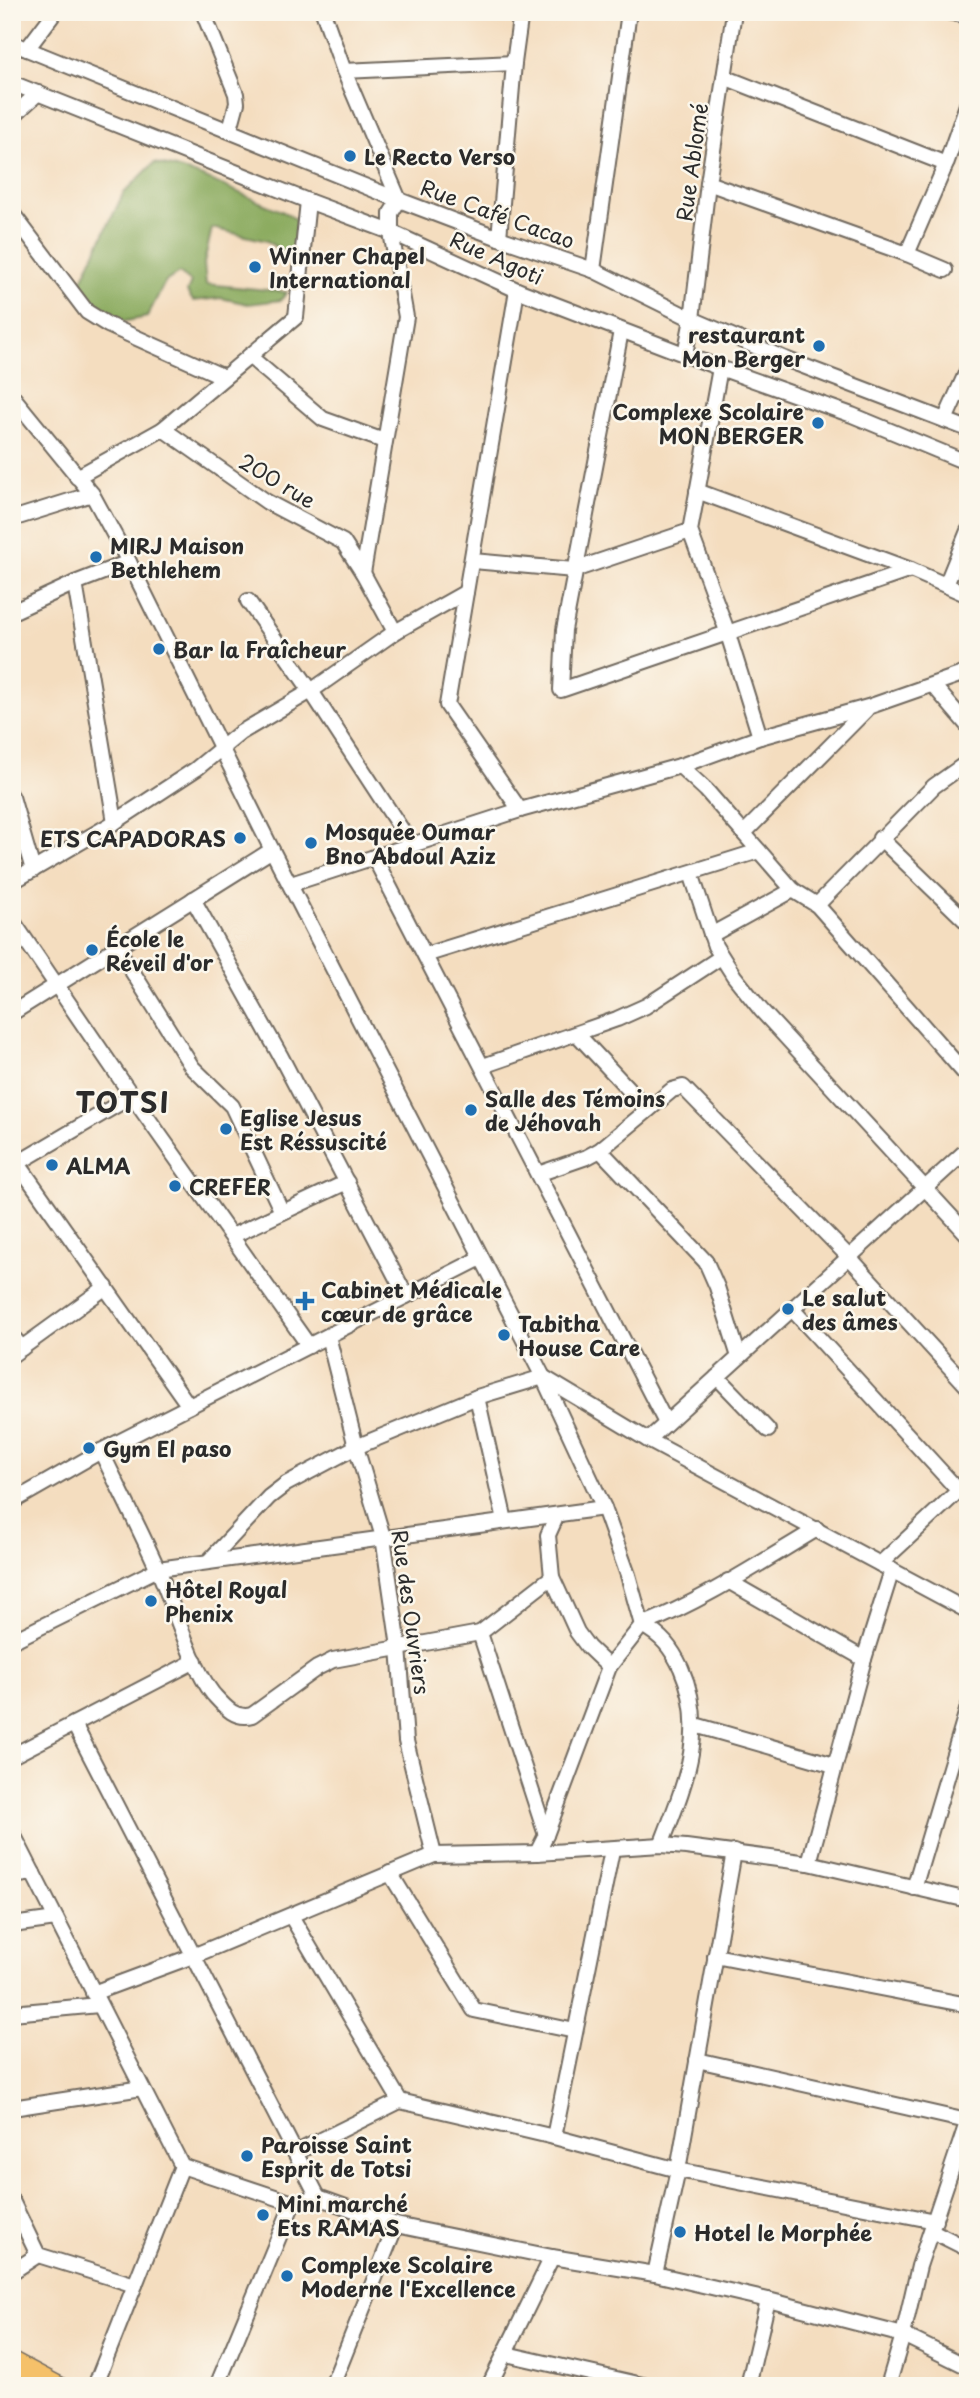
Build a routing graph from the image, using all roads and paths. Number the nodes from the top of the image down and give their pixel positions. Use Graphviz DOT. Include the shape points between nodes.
graph roads {
  1 [pos="55,12"];
  2 [pos="323,12"];
  3 [pos="521,12"];
  4 [pos="629,12"];
  5 [pos="734,12"];
  6 [pos="947,12"];
  7 [pos="208,14"];
  8 [pos="968,16"];
  9 [pos="12,43"];
  10 [pos="27,49"];
  11 [pos="514,63"];
  12 [pos="344,71"];
  13 [pos="724,77"];
  14 [pos="12,83"];
  15 [pos="38,93"];
  16 [pos="968,102"];
  17 [pos="12,117"];
  18 [pos="230,129"];
  19 [pos="946,164"];
  20 [pos="708,183"];
  21 [pos="399,200"];
  22 [pos="308,201"];
  23 [pos="12,213"];
  24 [pos="391,232"];
  25 [pos="499,238"];
  26 [pos="907,254"];
  27 [pos="593,270"];
  28 [pos="945,270"];
  29 [pos="517,290"];
  30 [pos="692,319"];
  31 [pos="621,331"];
  32 [pos="685,354"];
  33 [pos="249,356"];
  34 [pos="720,368"];
  35 [pos="968,369"];
  36 [pos="224,377"];
  37 [pos="12,396"];
  38 [pos="945,420"];
  39 [pos="163,429"];
  40 [pos="968,429"];
  41 [pos="384,442"];
  42 [pos="968,463"];
  43 [pos="77,477"];
  44 [pos="697,491"];
  45 [pos="92,494"];
  46 [pos="12,519"];
  47 [pos="690,531"];
  48 [pos="968,531"];
  49 [pos="473,561"];
  50 [pos="129,562"];
  51 [pos="574,570"];
  52 [pos="911,570"];
  53 [pos="363,573"];
  54 [pos="75,583"];
  55 [pos="946,585"];
  56 [pos="466,592"];
  57 [pos="968,595"];
  58 [pos="248,601"];
  59 [pos="12,612"];
  60 [pos="727,631"];
  61 [pos="395,632"];
  62 [pos="968,672"];
  63 [pos="933,685"];
  64 [pos="311,691"];
  65 [pos="868,707"];
  66 [pos="968,726"];
  67 [pos="760,737"];
  68 [pos="222,747"];
  69 [pos="968,762"];
  70 [pos="681,766"];
  71 [pos="12,797"];
  72 [pos="520,810"];
  73 [pos="115,822"];
  74 [pos="744,833"];
  75 [pos="880,838"];
  76 [pos="411,844"];
  77 [pos="272,850"];
  78 [pos="759,851"];
  79 [pos="374,857"];
  80 [pos="33,870"];
  81 [pos="691,873"];
  82 [pos="12,882"];
  83 [pos="291,884"];
  84 [pos="793,890"];
  85 [pos="193,899"];
  86 [pos="817,905"];
  87 [pos="12,919"];
  88 [pos="968,923"];
  89 [pos="711,935"];
  90 [pos="117,947"];
  91 [pos="425,955"];
  92 [pos="722,957"];
  93 [pos="56,986"];
  94 [pos="12,1013"];
  95 [pos="577,1034"];
  96 [pos="483,1066"];
  97 [pos="968,1077"];
  98 [pos="132,1096"];
  99 [pos="648,1110"];
  100 [pos="968,1149"];
  101 [pos="600,1150"];
  102 [pos="15,1159"];
  103 [pos="538,1174"];
  104 [pos="347,1182"];
  105 [pos="923,1189"];
  106 [pos="282,1212"];
  107 [pos="968,1235"];
  108 [pos="232,1236"];
  109 [pos="849,1257"];
  110 [pos="481,1258"];
  111 [pos="106,1287"];
  112 [pos="405,1296"];
  113 [pos="792,1309"];
  114 [pos="328,1336"];
  115 [pos="309,1346"];
  116 [pos="15,1347"];
  117 [pos="739,1357"];
  118 [pos="542,1377"];
  119 [pos="717,1377"];
  120 [pos="968,1387"];
  121 [pos="477,1397"];
  122 [pos="189,1406"];
  123 [pos="666,1423"];
  124 [pos="768,1430"];
  125 [pos="648,1440"];
  126 [pos="356,1447"];
  127 [pos="101,1451"];
  128 [pos="963,1486"];
  129 [pos="12,1502"];
  130 [pos="604,1508"];
  131 [pos="556,1514"];
  132 [pos="505,1521"];
  133 [pos="817,1529"];
  134 [pos="383,1537"];
  135 [pos="208,1562"];
  136 [pos="886,1567"];
  137 [pos="158,1569"];
  138 [pos="552,1577"];
  139 [pos="728,1581"];
  140 [pos="968,1611"];
  141 [pos="642,1625"];
  142 [pos="480,1633"];
  143 [pos="12,1641"];
  144 [pos="399,1647"];
  145 [pos="864,1659"];
  146 [pos="195,1661"];
  147 [pos="609,1667"];
  148 [pos="968,1707"];
  149 [pos="75,1724"];
  150 [pos="695,1725"];
  151 [pos="12,1756"];
  152 [pos="834,1765"];
  153 [pos="12,1832"];
  154 [pos="546,1835"];
  155 [pos="662,1845"];
  156 [pos="612,1850"];
  157 [pos="734,1852"];
  158 [pos="537,1853"];
  159 [pos="434,1855"];
  160 [pos="809,1863"];
  161 [pos="33,1873"];
  162 [pos="390,1873"];
  163 [pos="12,1876"];
  164 [pos="914,1888"];
  165 [pos="968,1900"];
  166 [pos="291,1916"];
  167 [pos="56,1919"];
  168 [pos="12,1925"];
  169 [pos="193,1956"];
  170 [pos="715,1956"];
  171 [pos="96,1999"];
  172 [pos="968,2006"];
  173 [pos="12,2013"];
  174 [pos="575,2031"];
  175 [pos="697,2060"];
  176 [pos="142,2088"];
  177 [pos="400,2101"];
  178 [pos="12,2108"];
  179 [pos="967,2127"];
  180 [pos="554,2137"];
  181 [pos="295,2153"];
  182 [pos="182,2166"];
  183 [pos="678,2170"];
  184 [pos="318,2197"];
  185 [pos="12,2201"];
  186 [pos="293,2203"];
  187 [pos="396,2225"];
  188 [pos="933,2226"];
  189 [pos="968,2249"];
  190 [pos="38,2255"];
  191 [pos="552,2258"];
  192 [pos="12,2272"];
  193 [pos="655,2274"];
  194 [pos="135,2285"];
  195 [pos="768,2300"];
  196 [pos="903,2335"];
  197 [pos="506,2354"];
  198 [pos="18,2364"];
  199 [pos="968,2367"];
  200 [pos="57,2385"];
  201 [pos="32,2386"];
  202 [pos="95,2386"];
  203 [pos="217,2386"];
  204 [pos="332,2386"];
  205 [pos="489,2386"];
  206 [pos="647,2386"];
  207 [pos="748,2386"];
  208 [pos="888,2386"];
  1 -- 10 [label="street"];
  2 -- 12 [label="street"];
  3 -- 11 [label="street"];
  4 -- 27 [label="street"];
  5 -- 13 [label="street, Rue Ablomé"];
  6 -- 8 [label="street"];
  7 -- 18 [label="street" via="236,94"];
  9 -- 10 [label="street, Rue Café Cacao"];
  10 -- 18 [label="street, Rue Café Cacao"];
  11 -- 12 [label="street"];
  11 -- 25 [label="street"];
  12 -- 21 [label="street"];
  13 -- 19 [label="street"];
  13 -- 20 [label="street, Rue Ablomé"];
  14 -- 15 [label="street, Rue Agoti"];
  15 -- 17 [label="street"];
  15 -- 22 [label="street, Rue Agoti"];
  16 -- 19 [label="street"];
  18 -- 21 [label="street, Rue Café Cacao"];
  19 -- 26 [label="street"];
  20 -- 26 [label="street"];
  20 -- 30 [label="street, Rue Ablomé"];
  21 -- 24 [label="street" via="391,214"];
  21 -- 25 [label="street, Rue Café Cacao"];
  22 -- 24 [label="street, Rue Agoti"];
  22 -- 33 [label="street" via="296,317"];
  23 -- 36 [label="street" via="88,312"];
  24 -- 29 [label="street, Rue Agoti"];
  24 -- 41 [label="street" via="406,317"];
  25 -- 27 [label="street, Rue Café Cacao"];
  26 -- 28 [label="street"];
  27 -- 30 [label="street, Rue Café Cacao"];
  29 -- 31 [label="street, Rue Agoti"];
  29 -- 49 [label="street"];
  30 -- 32 [label="street, Rue Ablomé"];
  30 -- 38 [label="street, Rue Café Cacao"];
  31 -- 32 [label="street, Rue Agoti"];
  31 -- 51 [label="street"];
  32 -- 34 [label="street, Rue Agoti"];
  33 -- 36 [label="street"];
  33 -- 41 [label="street" via="323,419"];
  34 -- 42 [label="street, Rue Agoti"];
  34 -- 44 [label="street"];
  35 -- 38 [label="street"];
  36 -- 39 [label="street"];
  37 -- 43 [label="street"];
  38 -- 40 [label="street, Rue Café Cacao"];
  39 -- 43 [label="street"];
  39 -- 53 [label="street, 200 rue" via="267,502 342,541"];
  41 -- 53 [label="street"];
  43 -- 45 [label="street"];
  44 -- 47 [label="street"];
  44 -- 52 [label="street"];
  45 -- 46 [label="street"];
  45 -- 50 [label="street"];
  47 -- 51 [label="street"];
  47 -- 60 [label="street"];
  48 -- 55 [label="street"];
  49 -- 51 [label="street"];
  49 -- 56 [label="street"];
  50 -- 54 [label="street"];
  50 -- 68 [label="street"];
  51 -- 60 [label="street" via="561,690"];
  52 -- 55 [label="street"];
  52 -- 60 [label="street"];
  53 -- 61 [label="street, 200 rue"];
  54 -- 59 [label="street"];
  54 -- 73 [label="street"];
  55 -- 57 [label="street"];
  56 -- 61 [label="street"];
  56 -- 72 [label="street" via="447,705"];
  58 -- 64 [label="street"];
  60 -- 67 [label="street"];
  61 -- 64 [label="street"];
  62 -- 63 [label="street"];
  63 -- 65 [label="street"];
  63 -- 66 [label="street"];
  64 -- 68 [label="street"];
  64 -- 76 [label="street"];
  65 -- 67 [label="street"];
  65 -- 74 [label="street"];
  67 -- 70 [label="street"];
  68 -- 73 [label="street"];
  68 -- 77 [label="street"];
  69 -- 75 [label="street" via="934,786"];
  70 -- 72 [label="street"];
  70 -- 74 [label="street"];
  71 -- 80 [label="street"];
  72 -- 76 [label="street"];
  73 -- 80 [label="street"];
  74 -- 78 [label="street"];
  75 -- 86 [label="street"];
  75 -- 88 [label="street"];
  76 -- 79 [label="street"];
  77 -- 83 [label="street"];
  77 -- 85 [label="street"];
  78 -- 81 [label="street"];
  78 -- 84 [label="street"];
  79 -- 83 [label="street"];
  79 -- 91 [label="street"];
  80 -- 82 [label="street"];
  81 -- 89 [label="street"];
  81 -- 91 [label="street"];
  83 -- 110 [label="street"];
  84 -- 86 [label="street"];
  84 -- 89 [label="street"];
  85 -- 90 [label="street"];
  85 -- 104 [label="street"];
  86 -- 97 [label="street"];
  87 -- 93 [label="street"];
  89 -- 92 [label="street"];
  90 -- 93 [label="street"];
  90 -- 106 [label="street" via="192,1068 232,1106"];
  91 -- 96 [label="street"];
  92 -- 95 [label="street" via="646,1006"];
  92 -- 105 [label="street" via="761,1010"];
  93 -- 94 [label="street"];
  93 -- 98 [label="street"];
  95 -- 96 [label="street"];
  95 -- 99 [label="street"];
  96 -- 103 [label="street"];
  98 -- 102 [label="street"];
  98 -- 108 [label="street"];
  99 -- 101 [label="street"];
  99 -- 109 [label="street" via="672,1090 683,1087"];
  100 -- 105 [label="street"];
  101 -- 103 [label="street"];
  101 -- 117 [label="street" via="706,1262"];
  102 -- 111 [label="street"];
  103 -- 123 [label="street"];
  104 -- 106 [label="street"];
  104 -- 112 [label="street"];
  105 -- 107 [label="street"];
  105 -- 109 [label="street"];
  106 -- 108 [label="street"];
  108 -- 115 [label="street"];
  109 -- 113 [label="street"];
  109 -- 120 [label="street"];
  110 -- 112 [label="street"];
  110 -- 118 [label="street"];
  111 -- 116 [label="street"];
  111 -- 122 [label="street"];
  112 -- 114 [label="street"];
  113 -- 117 [label="street"];
  113 -- 128 [label="street"];
  114 -- 115 [label="street"];
  114 -- 126 [label="street, Rue des Ouvriers"];
  115 -- 122 [label="street"];
  117 -- 119 [label="street"];
  118 -- 121 [label="street"];
  118 -- 125 [label="street"];
  118 -- 130 [label="street"];
  119 -- 123 [label="street"];
  119 -- 124 [label="street"];
  121 -- 126 [label="street"];
  121 -- 132 [label="street"];
  122 -- 127 [label="street"];
  123 -- 125 [label="street"];
  125 -- 133 [label="street"];
  126 -- 134 [label="street, Rue des Ouvriers"];
  126 -- 135 [label="street" via="276,1491"];
  127 -- 129 [label="street"];
  127 -- 137 [label="street"];
  128 -- 136 [label="street"];
  130 -- 131 [label="street"];
  130 -- 141 [label="street"];
  131 -- 132 [label="street"];
  131 -- 138 [label="street" via="548,1535"];
  132 -- 134 [label="street"];
  133 -- 136 [label="street"];
  133 -- 139 [label="street"];
  134 -- 135 [label="street"];
  134 -- 144 [label="street, Rue des Ouvriers"];
  135 -- 137 [label="street"];
  136 -- 140 [label="street"];
  136 -- 145 [label="street"];
  137 -- 143 [label="street"];
  137 -- 146 [label="street"];
  138 -- 142 [label="street"];
  138 -- 147 [label="street" via="577,1632"];
  139 -- 141 [label="street"];
  139 -- 145 [label="street"];
  141 -- 147 [label="street"];
  141 -- 150 [label="street" via="664,1639 674,1653 690,1692"];
  142 -- 144 [label="street"];
  142 -- 154 [label="street"];
  144 -- 146 [label="street" via="326,1663 246,1717 233,1714 213,1693"];
  144 -- 159 [label="street, Rue des Ouvriers" via="406,1741"];
  145 -- 152 [label="street"];
  146 -- 149 [label="street"];
  147 -- 154 [label="street"];
  148 -- 164 [label="street"];
  149 -- 151 [label="street"];
  149 -- 169 [label="street"];
  150 -- 152 [label="street"];
  150 -- 155 [label="street" via="686,1778"];
  152 -- 160 [label="street"];
  153 -- 161 [label="street"];
  154 -- 158 [label="street"];
  155 -- 156 [label="street"];
  155 -- 157 [label="street"];
  156 -- 158 [label="street"];
  156 -- 174 [label="street"];
  157 -- 160 [label="street"];
  157 -- 170 [label="street"];
  158 -- 159 [label="street"];
  159 -- 162 [label="street"];
  160 -- 164 [label="street"];
  161 -- 163 [label="street"];
  161 -- 167 [label="street"];
  162 -- 166 [label="street"];
  162 -- 174 [label="street" via="474,2010"];
  164 -- 165 [label="street"];
  166 -- 169 [label="street"];
  166 -- 177 [label="street"];
  167 -- 168 [label="street"];
  167 -- 171 [label="street"];
  169 -- 171 [label="street"];
  169 -- 181 [label="street"];
  170 -- 172 [label="street"];
  170 -- 175 [label="street"];
  171 -- 173 [label="street"];
  171 -- 176 [label="street"];
  174 -- 180 [label="street"];
  175 -- 179 [label="street"];
  175 -- 183 [label="street"];
  176 -- 178 [label="street"];
  176 -- 182 [label="street"];
  177 -- 180 [label="street"];
  177 -- 181 [label="street"];
  179 -- 188 [label="street"];
  180 -- 183 [label="street"];
  181 -- 184 [label="street"];
  182 -- 186 [label="street"];
  182 -- 194 [label="street"];
  183 -- 188 [label="street"];
  183 -- 193 [label="street"];
  184 -- 186 [label="street"];
  184 -- 187 [label="street"];
  185 -- 190 [label="street"];
  186 -- 203 [label="street"];
  187 -- 191 [label="street"];
  187 -- 204 [label="street"];
  188 -- 189 [label="street"];
  188 -- 196 [label="street" via="915,2277"];
  190 -- 192 [label="street"];
  190 -- 194 [label="street"];
  191 -- 193 [label="street"];
  191 -- 197 [label="street"];
  193 -- 195 [label="street"];
  194 -- 202 [label="street"];
  195 -- 196 [label="street"];
  195 -- 207 [label="street"];
  196 -- 199 [label="street"];
  196 -- 208 [label="street"];
  197 -- 205 [label="street"];
  197 -- 206 [label="street"];
  198 -- 200 [label="main road"];
  198 -- 201 [label="main road" via="28,2373"];
  200 -- 201 [label="main road"];
}
